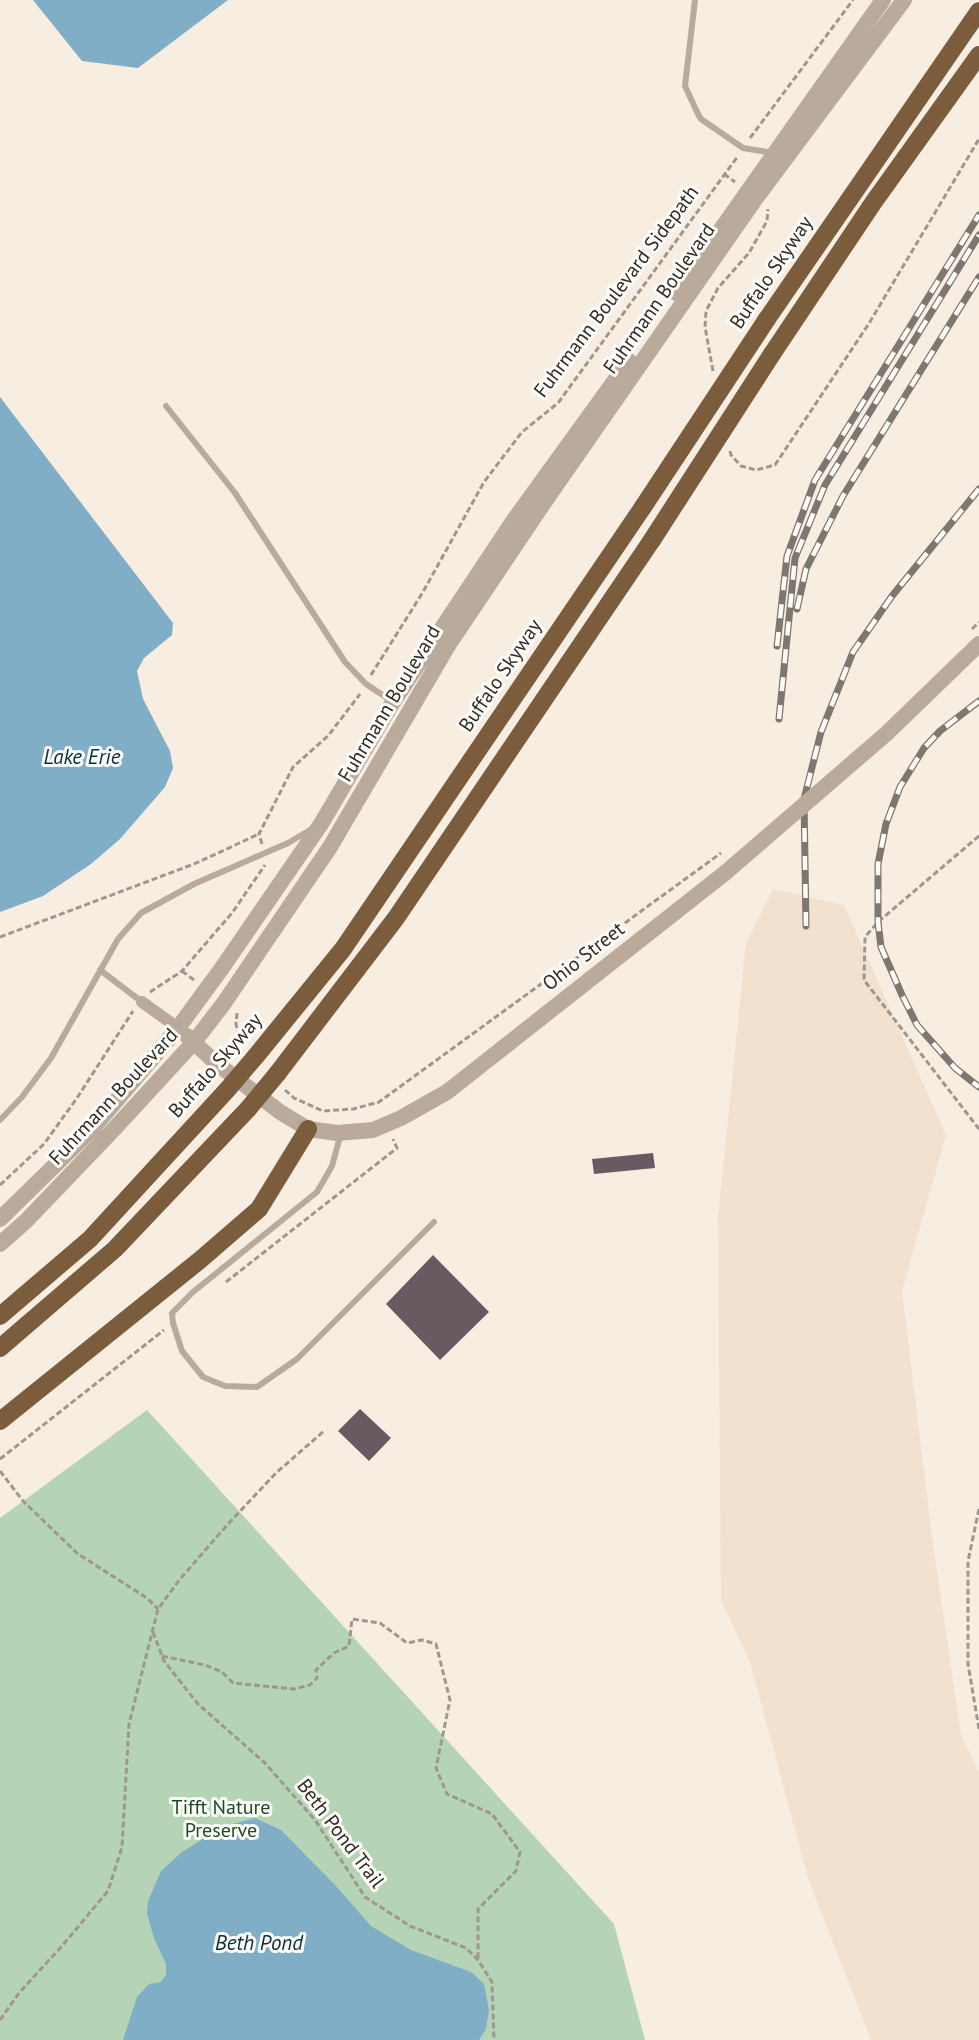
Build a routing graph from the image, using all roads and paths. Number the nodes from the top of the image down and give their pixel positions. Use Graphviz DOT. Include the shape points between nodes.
graph roads {
  1 [pos="695,0"];
  2 [pos="853,0"];
  3 [pos="883,0"];
  4 [pos="904,0"];
  5 [pos="979,11"];
  6 [pos="979,55"];
  7 [pos="743,148"];
  8 [pos="779,156"];
  9 [pos="724,174"];
  10 [pos="740,186"];
  11 [pos="166,406"];
  12 [pos="979,644"];
  13 [pos="376,668"];
  14 [pos="360,695"];
  15 [pos="393,702"];
  16 [pos="409,712"];
  17 [pos="326,817"];
  18 [pos="260,834"];
  19 [pos="979,836"];
  20 [pos="263,847"];
  21 [pos="725,850"];
  22 [pos="266,861"];
  23 [pos="0,937"];
  24 [pos="99,970"];
  25 [pos="182,971"];
  26 [pos="198,983"];
  27 [pos="152,991"];
  28 [pos="142,1002"];
  29 [pos="237,1013"];
  30 [pos="130,1014"];
  31 [pos="178,1028"];
  32 [pos="194,1042"];
  33 [pos="248,1053"];
  34 [pos="278,1079"];
  35 [pos="379,1102"];
  36 [pos="381,1106"];
  37 [pos="0,1120"];
  38 [pos="308,1129"];
  39 [pos="979,1129"];
  40 [pos="341,1133"];
  41 [pos="395,1145"];
  42 [pos="0,1185"];
  43 [pos="0,1219"];
  44 [pos="434,1222"];
  45 [pos="0,1244"];
  46 [pos="220,1287"];
  47 [pos="0,1316"];
  48 [pos="166,1329"];
  49 [pos="0,1348"];
  50 [pos="0,1421"];
  51 [pos="324,1431"];
  52 [pos="0,1459"];
  53 [pos="0,1471"];
  54 [pos="979,1509"];
  55 [pos="158,1609"];
  56 [pos="152,1630"];
  57 [pos="162,1656"];
  58 [pos="979,1729"];
  59 [pos="478,1960"];
  60 [pos="0,2020"];
  61 [pos="494,2040"];
  1 -- 7 [label="lane" via="685,86 701,119"];
  2 -- 7 [label="path, Fuhrmann Boulevard Sidepath"];
  3 -- 8 [label="street, Fuhrmann Boulevard"];
  4 -- 8 [label="street, Fuhrmann Boulevard"];
  5 -- 33 [label="highway, Buffalo Skyway, bridge" via="343,949"];
  6 -- 34 [label="highway, bridge" via="873,203 652,540 396,918"];
  7 -- 8 [label="lane"];
  7 -- 9 [label="path, Fuhrmann Boulevard Sidepath"];
  8 -- 15 [label="street, Fuhrmann Boulevard" via="513,520"];
  8 -- 16 [label="street, Fuhrmann Boulevard" via="449,644"];
  9 -- 10 [label="path"];
  9 -- 13 [label="path, Fuhrmann Boulevard Sidepath" via="558,403 522,432 484,482"];
  11 -- 15 [label="lane" via="235,493 345,662 366,684"];
  12 -- 40 [label="street, Ohio Street, bridge" via="886,734 725,873 447,1092 373,1130"];
  14 -- 18 [label="path" via="328,736 293,767"];
  15 -- 16 [label="street"];
  15 -- 17 [label="street, Fuhrmann Boulevard"];
  16 -- 32 [label="street, Fuhrmann Boulevard" via="330,847"];
  17 -- 24 [label="lane" via="288,843 194,884 141,913 118,939"];
  17 -- 31 [label="street, Fuhrmann Boulevard"];
  18 -- 20 [label="path"];
  18 -- 23 [label="path" via="194,864"];
  19 -- 39 [label="path" via="865,937 864,980"];
  21 -- 35 [label="path"];
  22 -- 25 [label="path" via="232,913"];
  24 -- 28 [label="lane"];
  24 -- 37 [label="lane" via="51,1058"];
  25 -- 26 [label="path"];
  25 -- 27 [label="path"];
  28 -- 31 [label="street"];
  29 -- 33 [label="path" via="236,1023"];
  30 -- 42 [label="path" via="44,1144"];
  31 -- 32 [label="street, Ohio Street"];
  31 -- 43 [label="street, Fuhrmann Boulevard" via="92,1129"];
  32 -- 38 [label="street, Ohio Street" via="280,1112"];
  32 -- 45 [label="street, Fuhrmann Boulevard"];
  33 -- 47 [label="highway, Buffalo Skyway, bridge" via="227,1090 90,1239"];
  34 -- 35 [label="path" via="294,1098 323,1111"];
  34 -- 49 [label="highway, bridge" via="115,1249"];
  35 -- 36 [label="path"];
  38 -- 40 [label="street, Ohio Street"];
  38 -- 50 [label="highway" via="259,1209"];
  40 -- 44 [label="lane" via="332,1166 317,1192 172,1313 182,1351 203,1377 225,1386 257,1387 297,1359"];
  41 -- 46 [label="path" via="397,1148"];
  48 -- 52 [label="path"];
  51 -- 55 [label="path" via="276,1473 229,1523"];
  53 -- 55 [label="path" via="23,1501 78,1554"];
  54 -- 58 [label="path" via="968,1561 968,1664"];
  55 -- 56 [label="path"];
  56 -- 57 [label="path, Beth Pond Trail"];
  56 -- 60 [label="path" via="129,1724 122,1847 108,1891"];
  57 -- 59 [label="path, Beth Pond Trail" via="198,1704 265,1762 315,1820 365,1897 410,1926 466,1948"];
  57 -- 59 [label="path" via="205,1665 222,1672 233,1683 294,1689 310,1685 317,1678 316,1670 334,1653 349,1646 352,1619 380,1623 407,1643 423,1640 436,1644 450,1700 436,1768 447,1794 492,1814 520,1852 516,1871 478,1909"];
  59 -- 61 [label="path, Beth Pond Trail" via="492,1982"];
}
